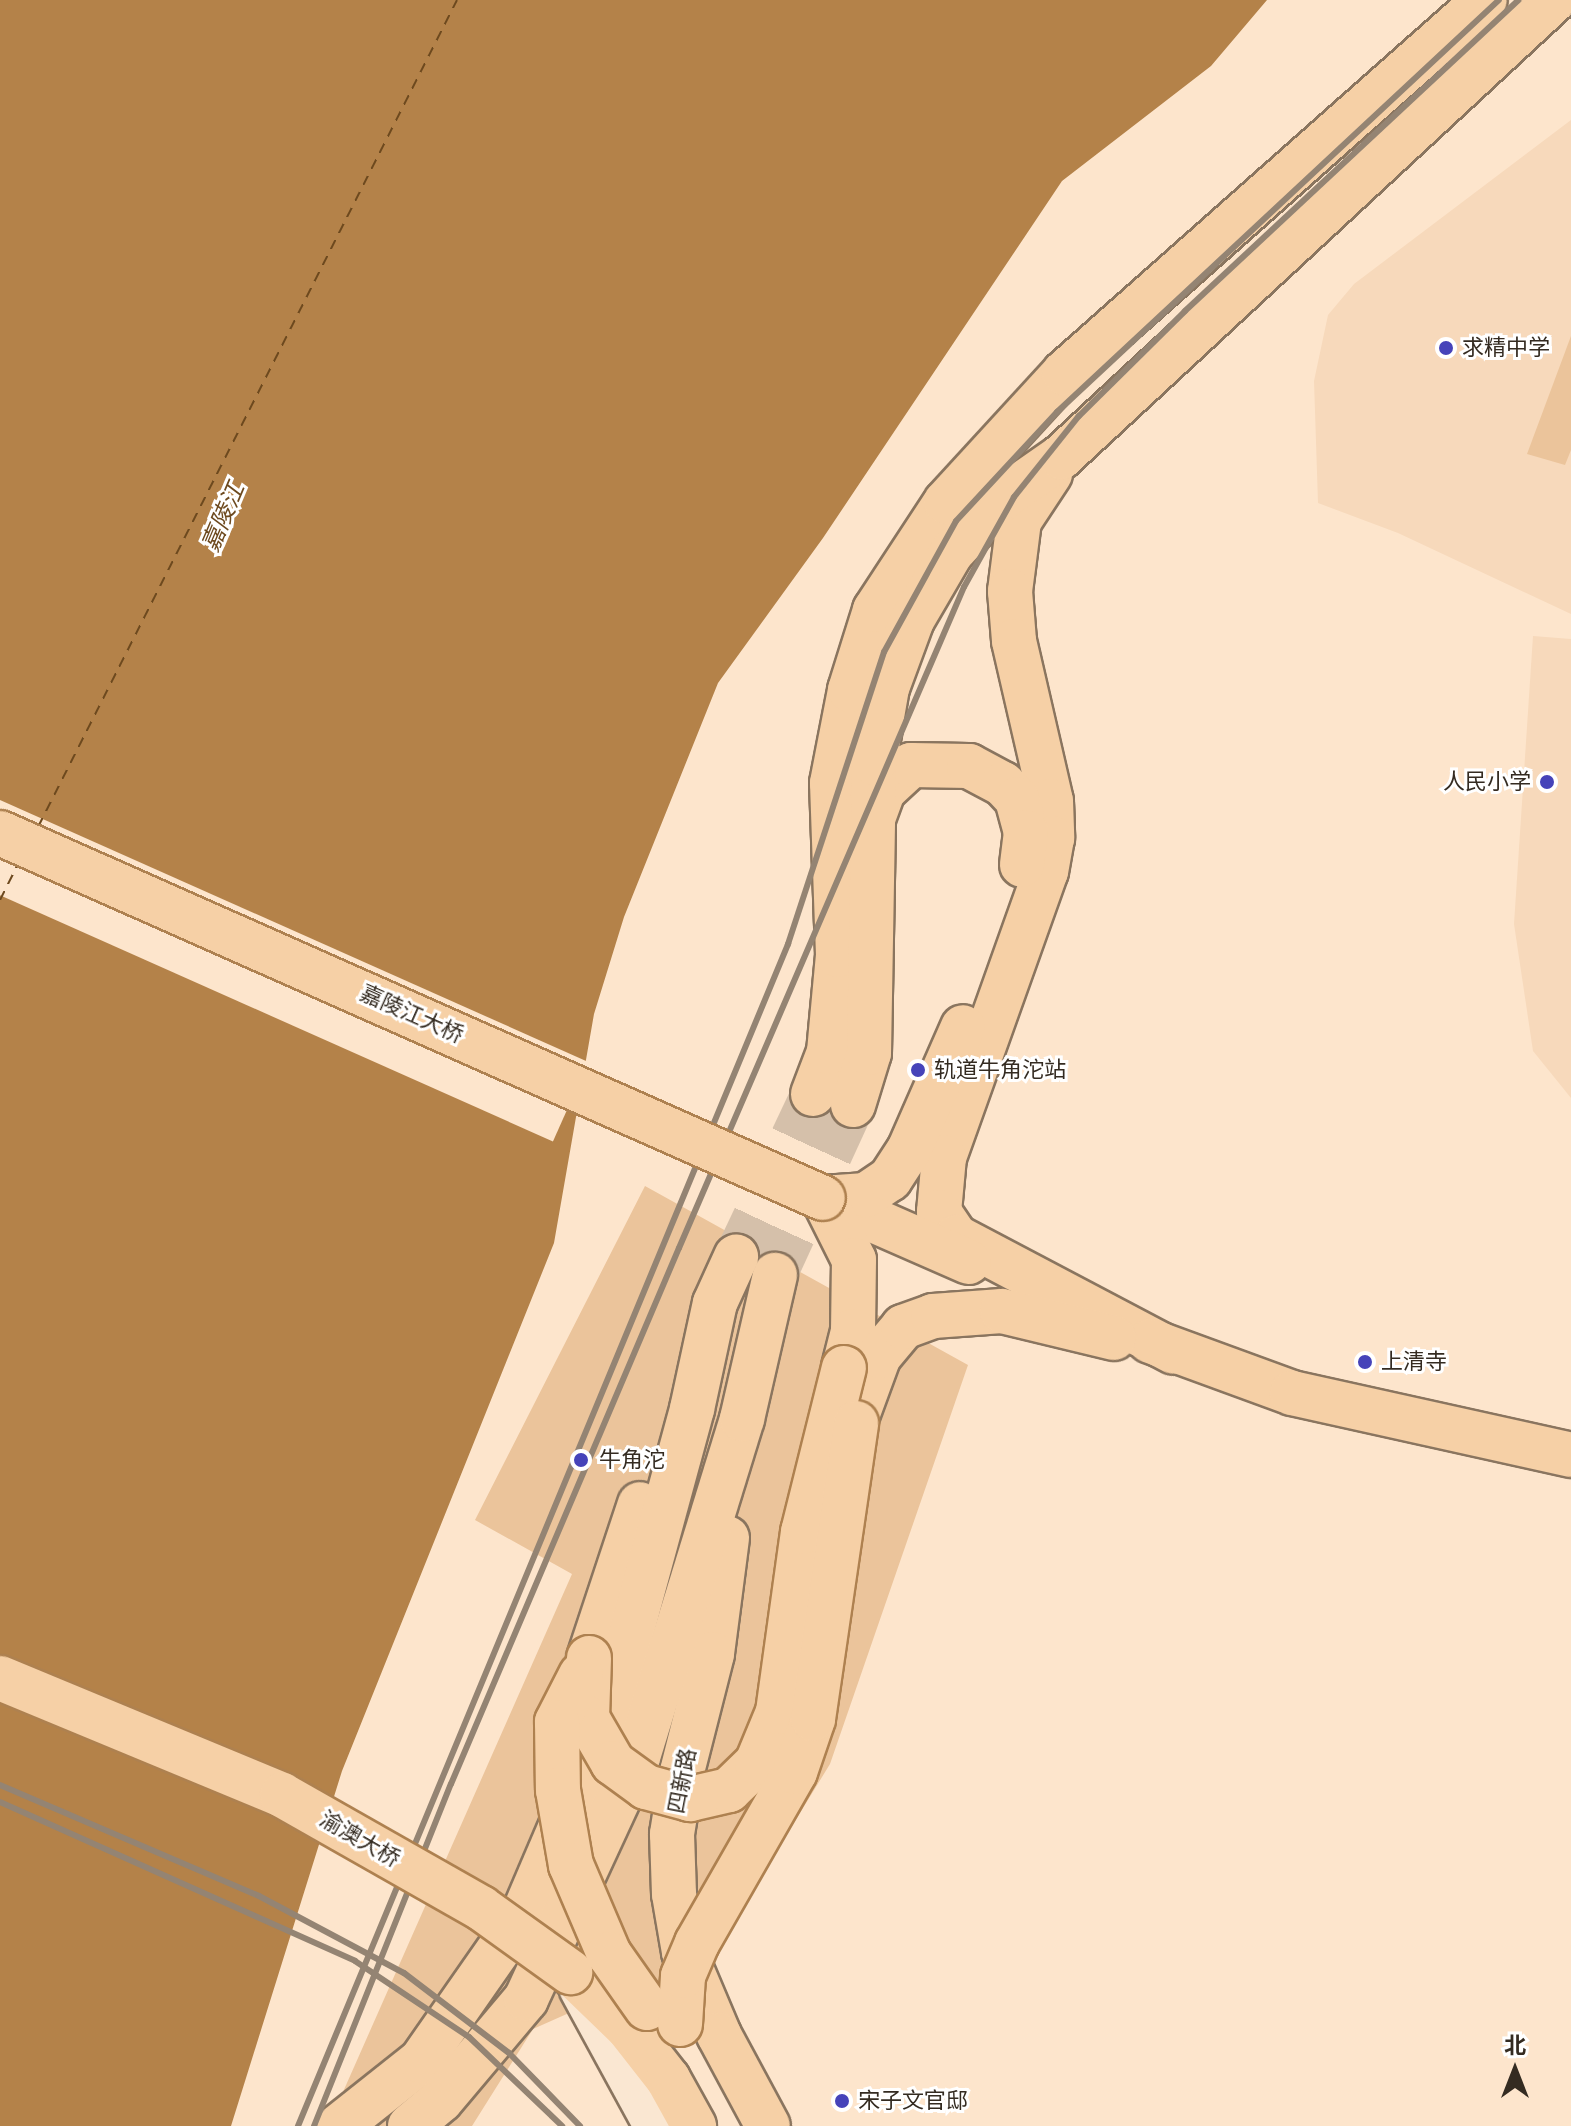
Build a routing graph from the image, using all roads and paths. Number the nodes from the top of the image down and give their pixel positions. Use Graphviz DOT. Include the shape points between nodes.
graph roads {
  1 [pos="1485,0"];
  2 [pos="1554,0"];
  3 [pos="1061,457"];
  4 [pos="870,826"];
  5 [pos="0,833"];
  6 [pos="840,1205"];
  7 [pos="736,1257"];
  8 [pos="775,1275"];
  9 [pos="715,1303"];
  10 [pos="1174,1352"];
  11 [pos="742,1419"];
  12 [pos="1571,1455"];
  13 [pos="589,1658"];
  14 [pos="0,1678"];
  15 [pos="570,1972"];
  16 [pos="664,2016"];
  17 [pos="676,2074"];
  18 [pos="426,2113"];
  19 [pos="339,2126"];
  20 [pos="654,2126"];
  21 [pos="694,2126"];
  22 [pos="708,2126"];
  23 [pos="768,2126"];
  1 -- 4 [label="main road" via="1064,373 946,502 875,610 850,690 832,783 838,955 829,1052 833,1100 869,1053"];
  2 -- 3 [label="main road"];
  3 -- 4 [label="main road" via="991,509 951,553 912,620 887,688"];
  3 -- 10 [label="main road" via="1019,521 1010,591 1014,641 1051,801 1052,838 1046,871 944,1157 939,1212 956,1237"];
  4 -- 6 [label="main road" via="895,776 911,765 951,762 1003,784 1021,807 1026,832 1022,864 961,1033 909,1150 890,1179"];
  5 -- 6 [label="main road, 嘉陵江大桥, bridge"];
  6 -- 10 [label="main road, 嘉陵江大桥"];
  6 -- 13 [label="main road, bridge" via="854,1260 853,1331 803,1532 778,1712 757,1763 729,1790 690,1799 646,1787 613,1763 587,1718"];
  7 -- 9 [label="main road"];
  8 -- 11 [label="main road"];
  9 -- 13 [label="main road" via="607,1592"];
  9 -- 19 [label="main road" via="692,1409 610,1711 523,1915 421,2061"];
  10 -- 12 [label="main road" via="1292,1393"];
  10 -- 16 [label="main road, bridge" via="1002,1311 933,1316 903,1327 879,1356 857,1416 813,1719 795,1772 697,1943"];
  11 -- 18 [label="main road" via="638,1757 526,1999"];
  11 -- 23 [label="main road, 四新路" via="712,1654 672,1834 674,1894 684,1952 719,2035"];
  13 -- 16 [label="main road, bridge" via="557,1722 558,1790 571,1865 609,1954"];
  14 -- 15 [label="main road, 渝澳大桥, bridge" via="282,1795 481,1908"];
  15 -- 17 [label="main road, 渝澳大桥"];
  15 -- 20 [label="main road"];
  16 -- 17 [label="main road"];
  17 -- 21 [label="main road"];
  17 -- 22 [label="main road"];
}
